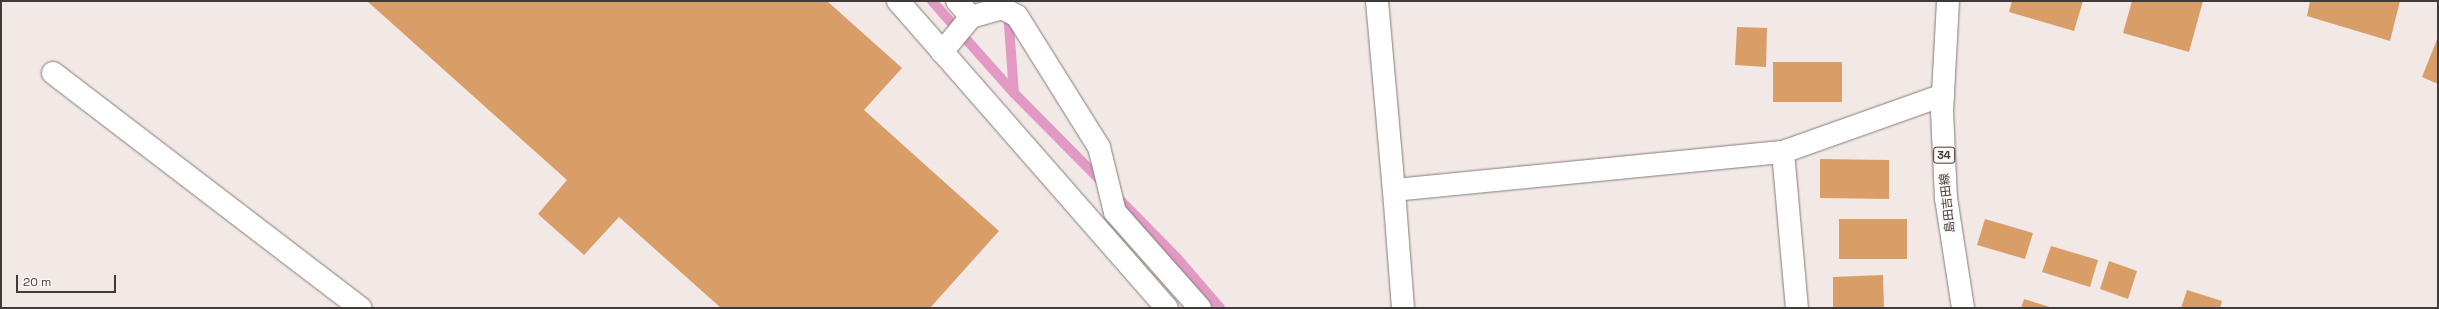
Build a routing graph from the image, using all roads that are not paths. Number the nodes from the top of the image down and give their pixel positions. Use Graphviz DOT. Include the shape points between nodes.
graph roads {
  1 [pos="898,1"];
  2 [pos="957,1"];
  3 [pos="1377,1"];
  4 [pos="1948,1"];
  5 [pos="973,9"];
  6 [pos="942,52"];
  7 [pos="53,73"];
  8 [pos="1943,95"];
  9 [pos="1783,152"];
  10 [pos="1394,190"];
  11 [pos="360,308"];
  12 [pos="1166,308"];
  13 [pos="1200,308"];
  14 [pos="1403,308"];
  15 [pos="1797,308"];
  16 [pos="1963,308"];
  1 -- 6 [label="street"];
  2 -- 5 [label="street"];
  3 -- 10 [label="street"];
  4 -- 8 [label="street, 島田吉田線 / 34"];
  5 -- 6 [label="street"];
  5 -- 13 [label="street" via="1002,8 1017,16 1099,147 1115,212"];
  6 -- 12 [label="street" via="1106,236"];
  7 -- 11 [label="street"];
  8 -- 9 [label="street"];
  8 -- 16 [label="street, 島田吉田線 / 34" via="1946,198"];
  9 -- 10 [label="street"];
  9 -- 15 [label="street"];
  10 -- 14 [label="street"];
}
